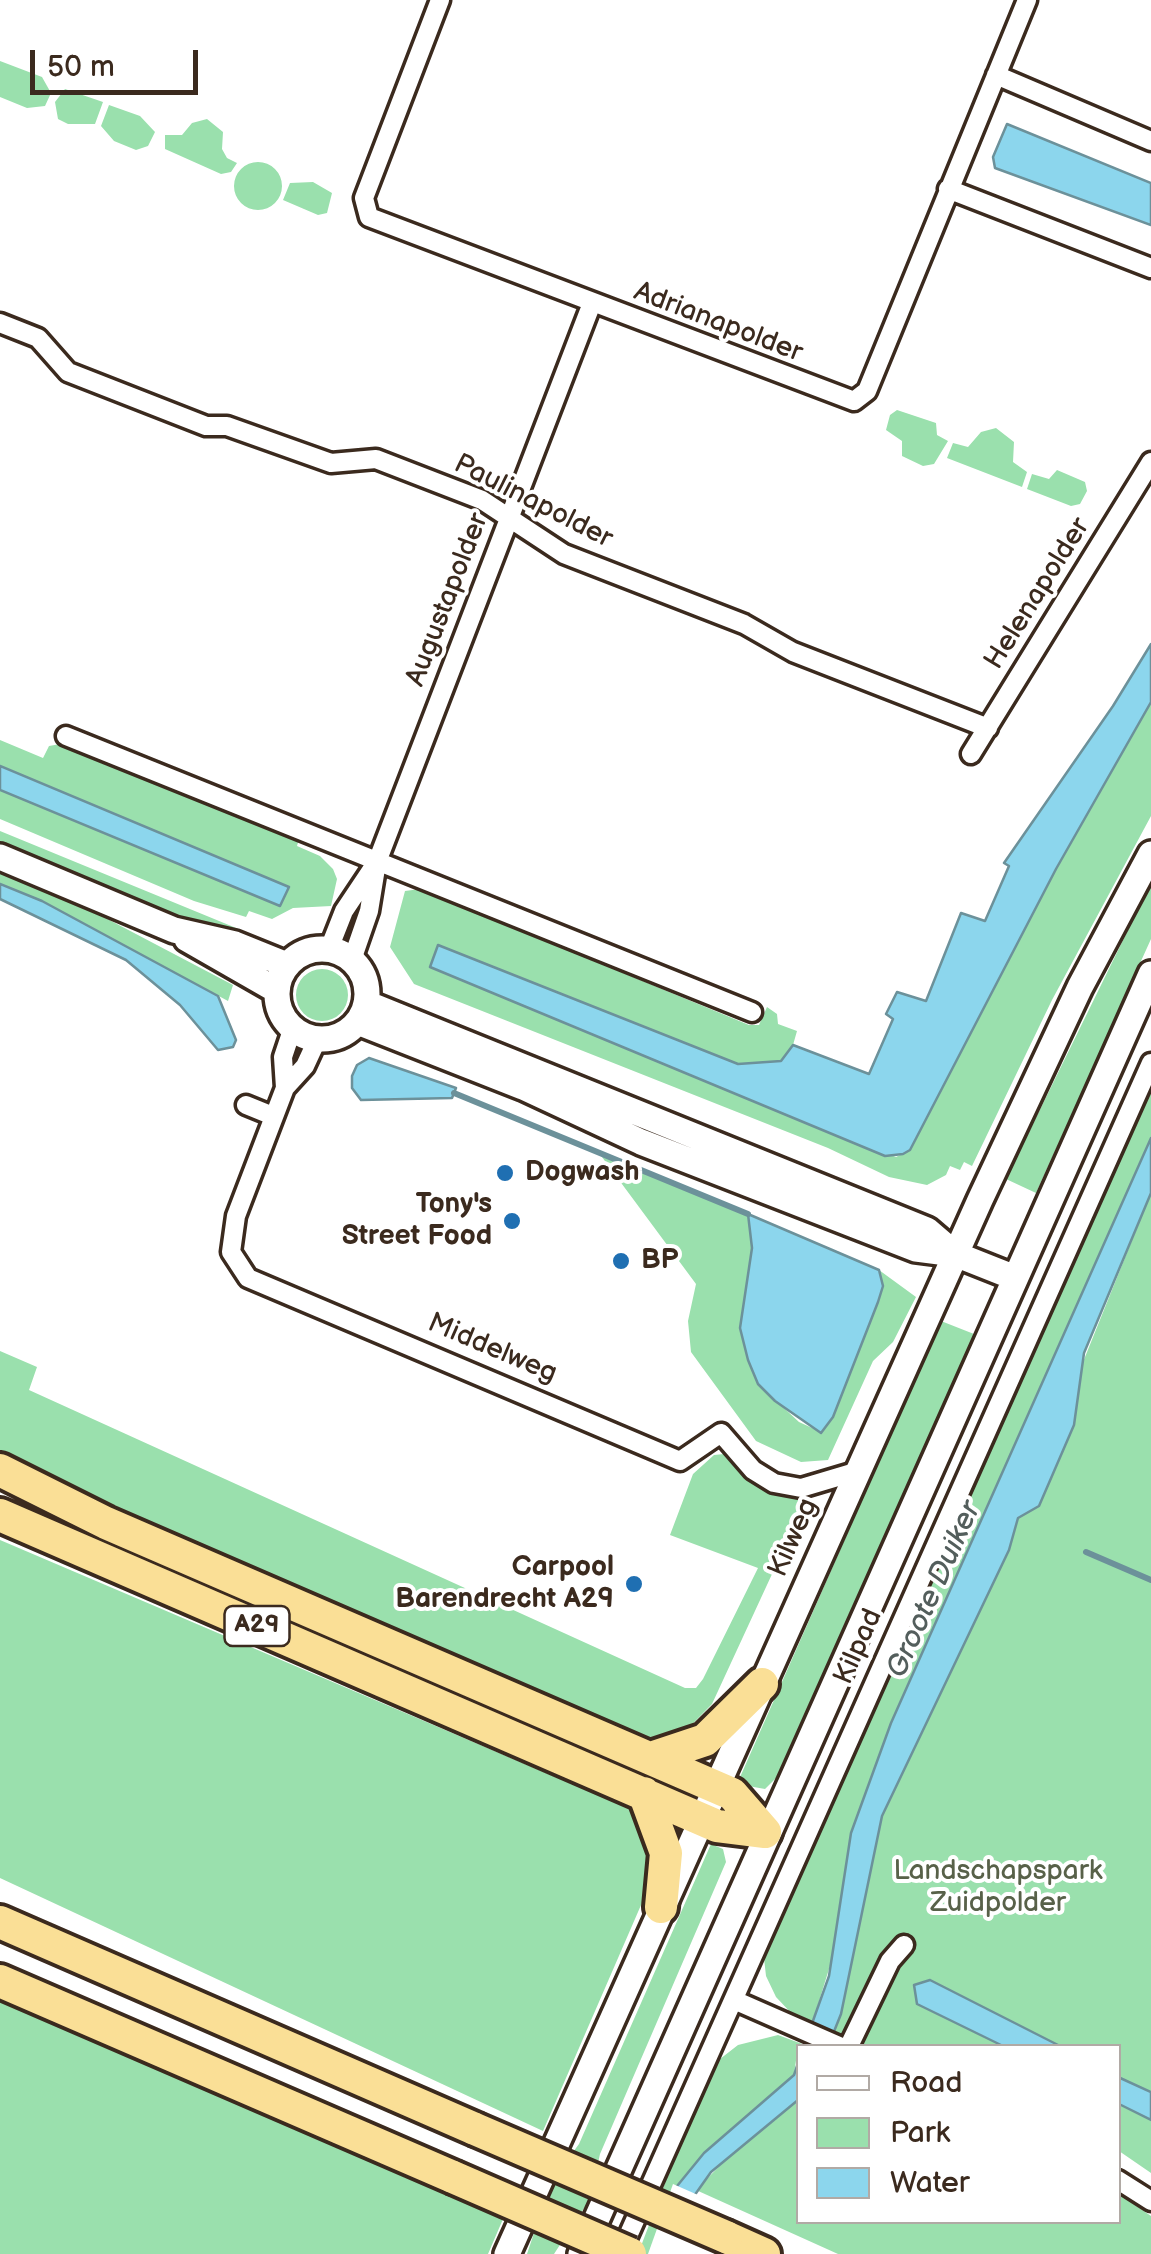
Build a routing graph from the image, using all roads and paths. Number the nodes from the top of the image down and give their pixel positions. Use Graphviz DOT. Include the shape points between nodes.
graph roads {
  1 [pos="440,0"];
  2 [pos="1027,0"];
  3 [pos="996,75"];
  4 [pos="1151,141"];
  5 [pos="948,190"];
  6 [pos="1151,268"];
  7 [pos="592,304"];
  8 [pos="0,323"];
  9 [pos="1151,462"];
  10 [pos="510,518"];
  11 [pos="988,728"];
  12 [pos="66,736"];
  13 [pos="971,754"];
  14 [pos="1151,854"];
  15 [pos="0,857"];
  16 [pos="377,862"];
  17 [pos="174,930"];
  18 [pos="341,955"];
  19 [pos="287,965"];
  20 [pos="1151,974"];
  21 [pos="276,990"];
  22 [pos="362,1012"];
  23 [pos="752,1012"];
  24 [pos="292,1030"];
  25 [pos="317,1040"];
  26 [pos="1151,1062"];
  27 [pos="285,1088"];
  28 [pos="246,1105"];
  29 [pos="274,1116"];
  30 [pos="955,1254"];
  31 [pos="1013,1277"];
  32 [pos="0,1470"];
  33 [pos="858,1471"];
  34 [pos="0,1515"];
  35 [pos="762,1684"];
  36 [pos="650,1758"];
  37 [pos="716,1787"];
  38 [pos="644,1793"];
  39 [pos="702,1818"];
  40 [pos="765,1832"];
  41 [pos="661,1907"];
  42 [pos="0,1922"];
  43 [pos="904,1944"];
  44 [pos="0,1981"];
  45 [pos="734,2000"];
  46 [pos="835,2044"];
  47 [pos="841,2044"];
  48 [pos="1121,2182"];
  49 [pos="1151,2200"];
  50 [pos="507,2254"];
  51 [pos="581,2254"];
  52 [pos="620,2254"];
  53 [pos="630,2254"];
  54 [pos="764,2254"];
  1 -- 7 [label="street, Adrianapolder" via="364,198 369,216"];
  2 -- 3 [label="street, Adrianapolder"];
  3 -- 4 [label="street"];
  3 -- 5 [label="street, Adrianapolder"];
  5 -- 6 [label="street"];
  5 -- 7 [label="street, Adrianapolder" via="866,391 854,402"];
  7 -- 10 [label="street, Augustapolder"];
  8 -- 10 [label="street, Paulinapolder" via="38,338 68,372 206,426 227,426 331,464 376,459 482,500"];
  9 -- 11 [label="street, Helenapolder"];
  10 -- 11 [label="street, Paulinapolder" via="564,554"];
  10 -- 16 [label="street, Augustapolder"];
  11 -- 13 [label="street, Helenapolder"];
  12 -- 16 [label="street"];
  14 -- 30 [label="main road, Kilweg"];
  15 -- 17 [label="main road"];
  16 -- 18 [label="street, Augustapolder" via="369,910"];
  16 -- 23 [label="street"];
  17 -- 19 [label="main road"];
  17 -- 21 [label="main road"];
  18 -- 19 [label="main road" via="314,949"];
  18 -- 22 [label="main road" via="362,972"];
  19 -- 21 [label="main road"];
  20 -- 31 [label="main road"];
  21 -- 24 [label="main road"];
  22 -- 25 [label="main road" via="332,1039"];
  22 -- 30 [label="main road" via="641,1142 916,1249"];
  24 -- 25 [label="main road"];
  24 -- 27 [label="street, Middelweg" via="282,1057"];
  25 -- 27 [label="street, Middelweg"];
  26 -- 45 [label="street, Kilpad"];
  27 -- 29 [label="street, Middelweg"];
  28 -- 29 [label="street"];
  29 -- 33 [label="street, Middelweg" via="236,1216 230,1252 248,1278 680,1461 721,1432 753,1470 774,1482 802,1488"];
  30 -- 31 [label="main road"];
  30 -- 33 [label="main road, Kilweg"];
  31 -- 40 [label="main road"];
  32 -- 36 [label="highway, A29" via="106,1523"];
  33 -- 35 [label="main road, Kilweg"];
  34 -- 38 [label="highway, A29"];
  35 -- 36 [label="highway" via="705,1740"];
  35 -- 37 [label="main road, Kilweg"];
  36 -- 37 [label="highway, A29"];
  37 -- 39 [label="main road, Kilweg"];
  37 -- 40 [label="highway, A29" via="732,1794"];
  38 -- 39 [label="highway, A29"];
  38 -- 41 [label="highway" via="666,1852"];
  39 -- 40 [label="highway, A29"];
  39 -- 41 [label="main road, Kilweg"];
  40 -- 51 [label="main road"];
  41 -- 50 [label="main road, Kilweg"];
  42 -- 54 [label="highway, bridge"];
  43 -- 47 [label="street"];
  44 -- 53 [label="highway, bridge"];
  45 -- 46 [label="street"];
  45 -- 52 [label="street, Kilpad"];
  48 -- 49 [label="street"];
}
